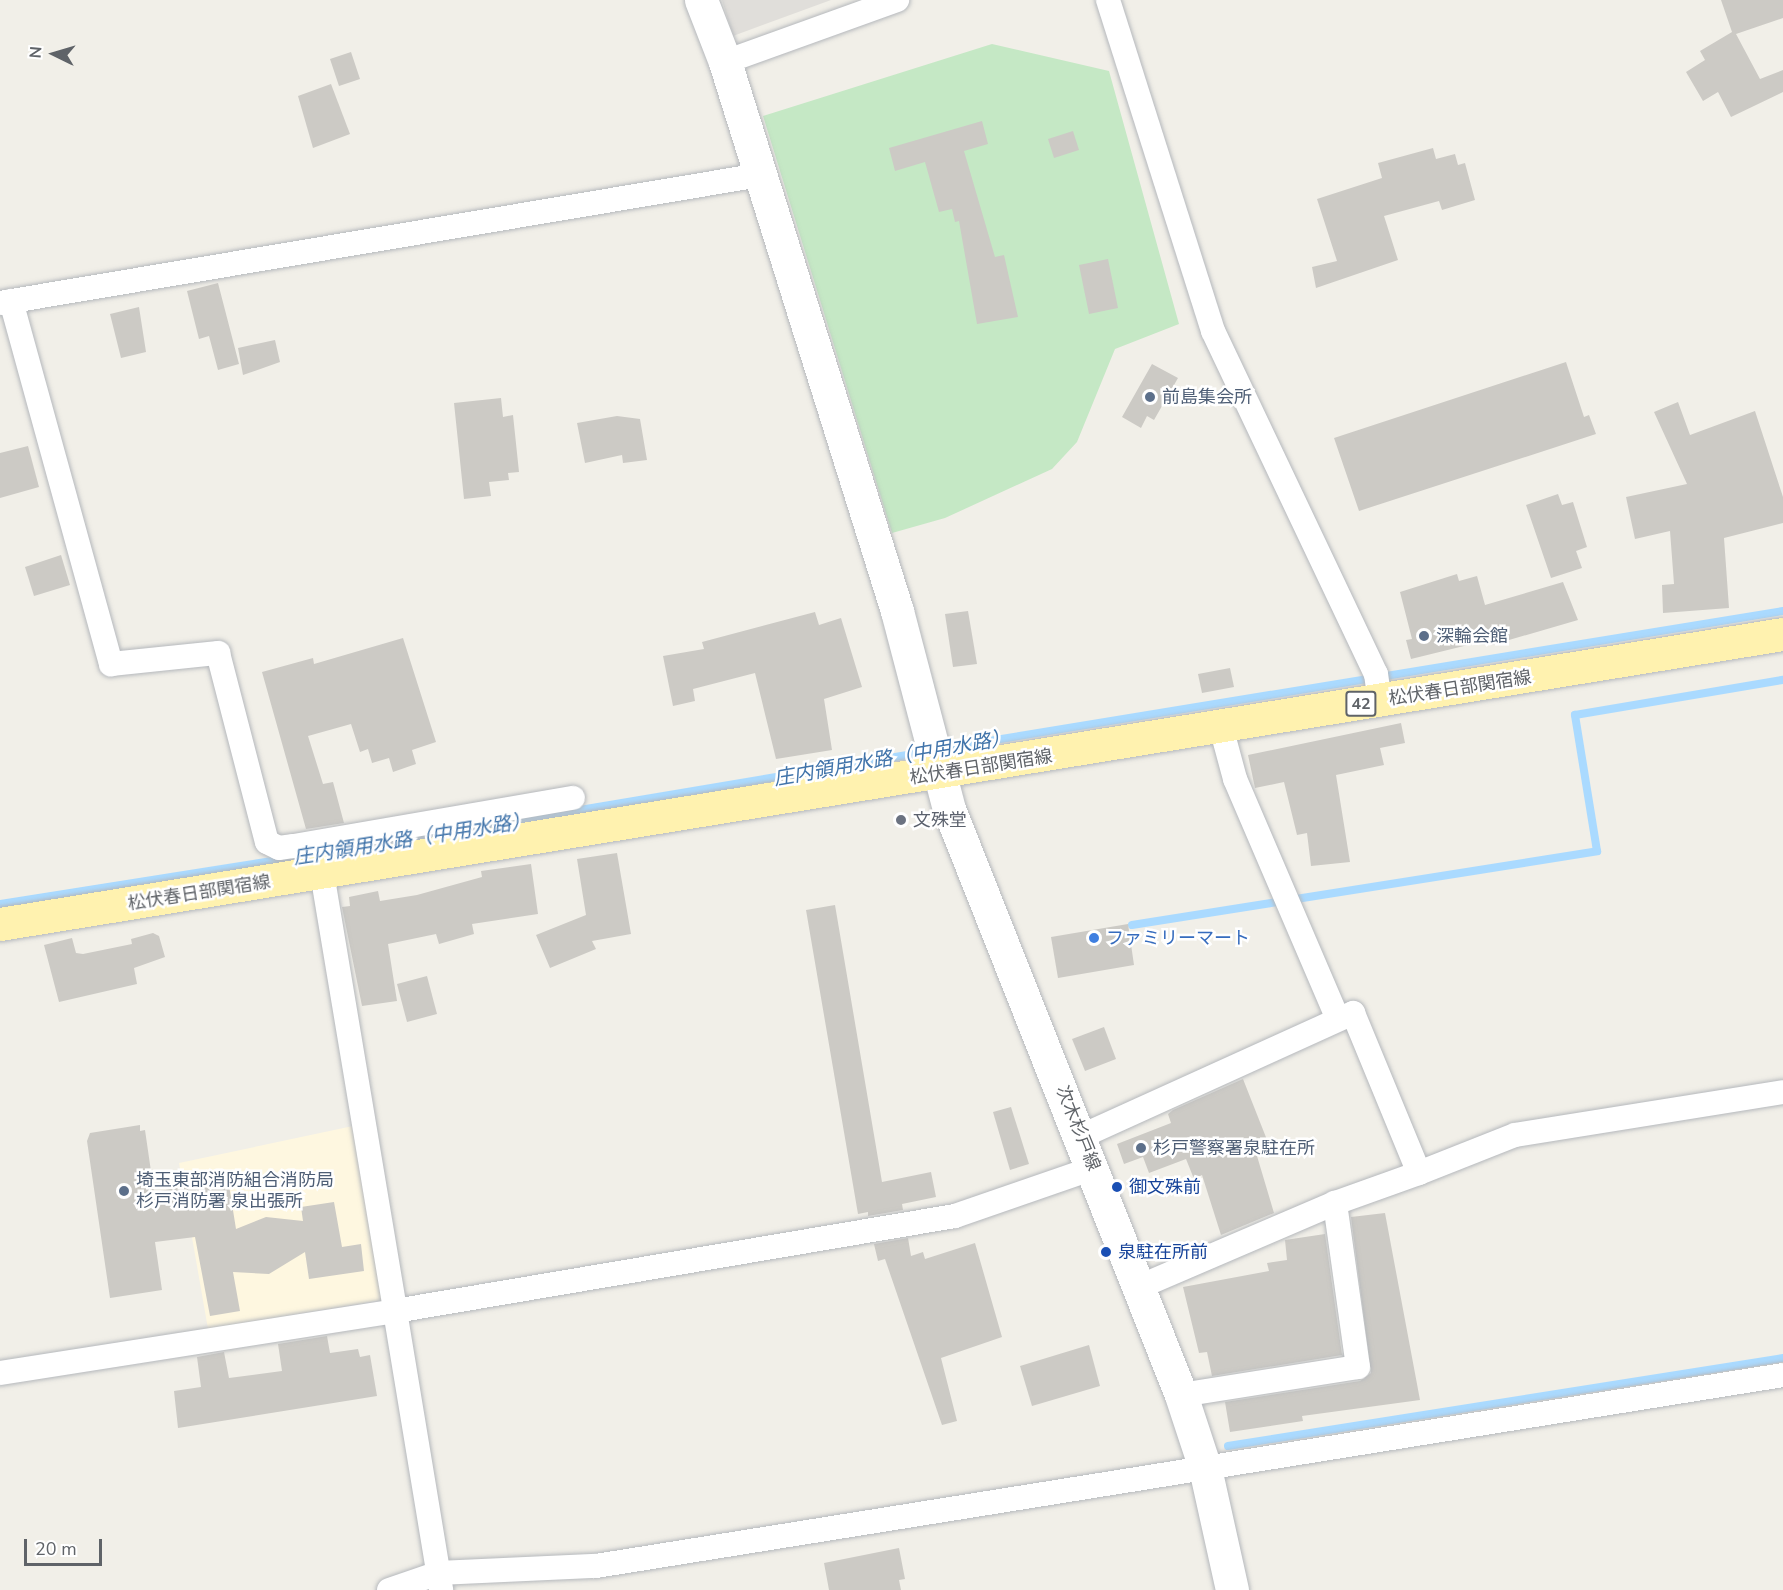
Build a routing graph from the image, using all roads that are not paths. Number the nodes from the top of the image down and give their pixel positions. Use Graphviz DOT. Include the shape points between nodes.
graph roads {
  1 [pos="701,0"];
  2 [pos="897,0"];
  3 [pos="1108,0"];
  4 [pos="725,62"];
  5 [pos="760,175"];
  6 [pos="5,302"];
  7 [pos="1783,634"];
  8 [pos="1380,701"];
  9 [pos="1221,727"];
  10 [pos="940,774"];
  11 [pos="573,798"];
  12 [pos="362,851"];
  13 [pos="322,873"];
  14 [pos="0,924"];
  15 [pos="1338,1019"];
  16 [pos="1783,1092"];
  17 [pos="1082,1136"];
  18 [pos="1094,1168"];
  19 [pos="1419,1173"];
  20 [pos="1335,1203"];
  21 [pos="1141,1286"];
  22 [pos="396,1311"];
  23 [pos="0,1373"];
  24 [pos="1783,1375"];
  25 [pos="1181,1395"];
  26 [pos="1205,1467"];
  27 [pos="440,1582"];
  28 [pos="389,1590"];
  29 [pos="1232,1590"];
  1 -- 4 [label="main road, 次木杉戸線"];
  2 -- 4 [label="street"];
  3 -- 8 [label="street" via="1213,331 1377,674"];
  4 -- 5 [label="main road, 次木杉戸線"];
  5 -- 6 [label="street"];
  5 -- 10 [label="main road, 次木杉戸線" via="897,611"];
  6 -- 12 [label="street" via="111,664 218,653 267,842 279,848"];
  7 -- 8 [label="main road, 松伏春日部関宿線 / 42"];
  8 -- 9 [label="main road, 松伏春日部関宿線 / 42"];
  9 -- 10 [label="main road, 松伏春日部関宿線 / 42"];
  9 -- 15 [label="street" via="1235,779"];
  10 -- 12 [label="main road, 松伏春日部関宿線 / 42"];
  10 -- 17 [label="main road, 次木杉戸線" via="957,834"];
  11 -- 12 [label="street"];
  12 -- 13 [label="main road, 松伏春日部関宿線 / 42"];
  13 -- 14 [label="main road, 松伏春日部関宿線 / 42"];
  13 -- 22 [label="street"];
  15 -- 17 [label="street"];
  15 -- 19 [label="street" via="1353,1013"];
  16 -- 19 [label="street" via="1515,1135"];
  17 -- 18 [label="main road, 次木杉戸線"];
  18 -- 21 [label="main road, 次木杉戸線"];
  18 -- 22 [label="street" via="955,1216"];
  19 -- 20 [label="street"];
  20 -- 21 [label="street"];
  20 -- 25 [label="street" via="1358,1367"];
  21 -- 25 [label="main road, 次木杉戸線"];
  22 -- 23 [label="street"];
  22 -- 27 [label="street"];
  24 -- 26 [label="street"];
  25 -- 26 [label="main road, 次木杉戸線"];
  26 -- 27 [label="street" via="596,1566"];
  26 -- 29 [label="main road, 次木杉戸線"];
  27 -- 28 [label="street"];
}
